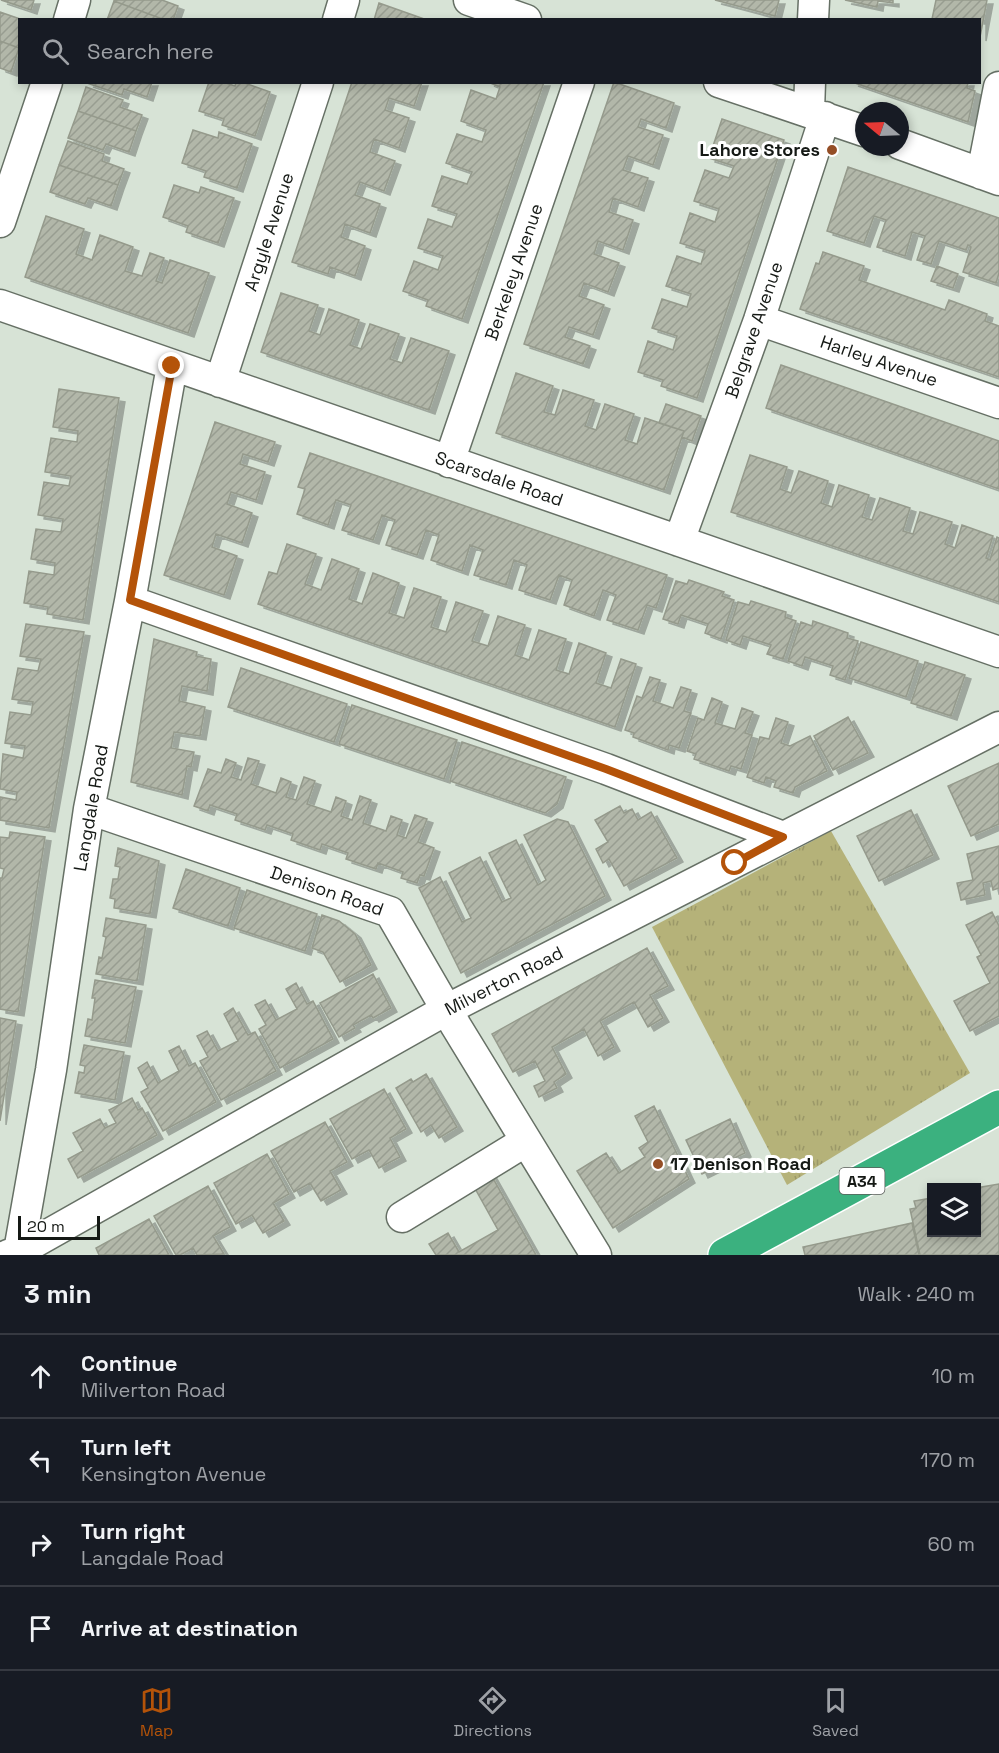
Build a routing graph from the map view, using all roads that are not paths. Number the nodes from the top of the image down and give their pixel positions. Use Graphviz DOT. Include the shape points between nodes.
graph roads {
  1 [pos="75,0"];
  2 [pos="344,0"];
  3 [pos="469,0"];
  4 [pos="814,0"];
  5 [pos="70,18"];
  6 [pos="339,18"];
  7 [pos="520,18"];
  8 [pos="813,18"];
  9 [pos="46,84"];
  10 [pos="317,84"];
  11 [pos="578,84"];
  12 [pos="728,84"];
  13 [pos="999,87"];
  14 [pos="815,103"];
  15 [pos="855,126"];
  16 [pos="909,147"];
  17 [pos="990,177"];
  18 [pos="0,222"];
  19 [pos="0,305"];
  20 [pos="759,320"];
  21 [pos="172,366"];
  22 [pos="220,382"];
  23 [pos="999,403"];
  24 [pos="449,462"];
  25 [pos="679,541"];
  26 [pos="130,600"];
  27 [pos="999,652"];
  28 [pos="999,727"];
  29 [pos="90,809"];
  30 [pos="783,837"];
  31 [pos="446,1010"];
  32 [pos="999,1107"];
  33 [pos="526,1142"];
  34 [pos="402,1217"];
  35 [pos="14,1253"];
  36 [pos="596,1255"];
  37 [pos="725,1255"];
  1 -- 5 [label="street"];
  2 -- 6 [label="street"];
  3 -- 7 [label="street"];
  4 -- 8 [label="street"];
  9 -- 18 [label="street"];
  10 -- 22 [label="street, Argyle Avenue"];
  11 -- 24 [label="street, Berkeley Avenue"];
  12 -- 14 [label="street"];
  13 -- 17 [label="street"];
  14 -- 15 [label="street"];
  14 -- 20 [label="street, Belgrave Avenue"];
  16 -- 17 [label="street"];
  19 -- 21 [label="street, Scarsdale Road"];
  20 -- 23 [label="street, Harley Avenue"];
  20 -- 25 [label="street, Belgrave Avenue"];
  21 -- 22 [label="street, Scarsdale Road"];
  21 -- 26 [label="street, Langdale Road"];
  22 -- 24 [label="street, Scarsdale Road"];
  24 -- 25 [label="street, Scarsdale Road"];
  25 -- 27 [label="street, Scarsdale Road"];
  26 -- 29 [label="street, Langdale Road"];
  26 -- 30 [label="street" via="606,769"];
  28 -- 30 [label="street, Milverton Road"];
  29 -- 31 [label="street, Denison Road" via="390,912"];
  29 -- 35 [label="street, Langdale Road" via="51,1070"];
  30 -- 31 [label="street, Milverton Road"];
  31 -- 33 [label="street, Denison Road"];
  31 -- 35 [label="street, Milverton Road"];
  32 -- 37 [label="highway, A34"];
  33 -- 34 [label="street"];
  33 -- 36 [label="street, Denison Road"];
}
